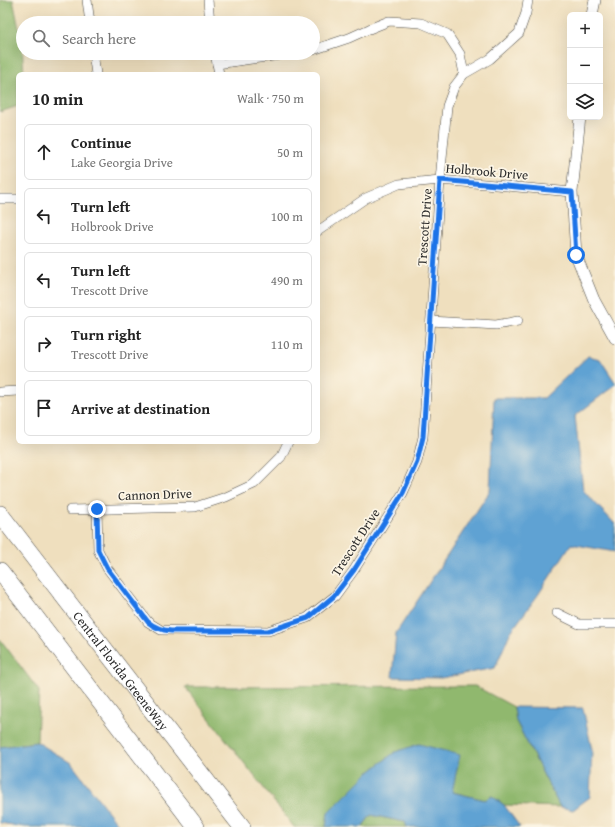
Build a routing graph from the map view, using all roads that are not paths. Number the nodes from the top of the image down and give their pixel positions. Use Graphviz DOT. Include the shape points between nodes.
graph roads {
  1 [pos="87,0"];
  2 [pos="208,0"];
  3 [pos="528,0"];
  4 [pos="595,0"];
  5 [pos="593,12"];
  6 [pos="89,16"];
  7 [pos="209,16"];
  8 [pos="320,48"];
  9 [pos="94,60"];
  10 [pos="217,60"];
  11 [pos="246,60"];
  12 [pos="218,64"];
  13 [pos="96,72"];
  14 [pos="219,72"];
  15 [pos="464,74"];
  16 [pos="580,120"];
  17 [pos="440,180"];
  18 [pos="572,192"];
  19 [pos="0,199"];
  20 [pos="16,199"];
  21 [pos="320,231"];
  22 [pos="431,321"];
  23 [pos="518,321"];
  24 [pos="615,338"];
  25 [pos="16,391"];
  26 [pos="0,392"];
  27 [pos="287,444"];
  28 [pos="97,509"];
  29 [pos="70,510"];
  30 [pos="0,514"];
  31 [pos="0,571"];
  32 [pos="557,613"];
  33 [pos="615,624"];
  34 [pos="196,827"];
  35 [pos="242,827"];
  1 -- 6 [label="street"];
  2 -- 7 [label="street"];
  3 -- 15 [label="street" via="519,33 490,59"];
  4 -- 5 [label="street"];
  8 -- 15 [label="street" via="389,21 421,23 447,34 460,54"];
  9 -- 13 [label="street"];
  10 -- 12 [label="street"];
  11 -- 12 [label="street"];
  12 -- 14 [label="street"];
  15 -- 17 [label="street, Trescott Drive" via="454,87 447,106"];
  16 -- 18 [label="street"];
  17 -- 18 [label="street, Holbrook Drive"];
  17 -- 21 [label="street, Holbrook Drive" via="399,184 366,198"];
  17 -- 22 [label="street, Trescott Drive"];
  18 -- 24 [label="street" via="576,255 594,300"];
  19 -- 20 [label="street"];
  22 -- 23 [label="street" via="496,325"];
  22 -- 28 [label="street, Trescott Drive" via="423,437 417,462 403,493 354,570 334,596 308,618 268,631 171,631 153,626 107,568 98,550"];
  25 -- 26 [label="street"];
  27 -- 28 [label="street, Cannon Drive" via="281,457 254,484 226,497 195,507"];
  28 -- 29 [label="street, Cannon Drive"];
  30 -- 35 [label="highway, Central Florida GreeneWay"];
  31 -- 34 [label="highway"];
  32 -- 33 [label="street" via="579,624"];
}
